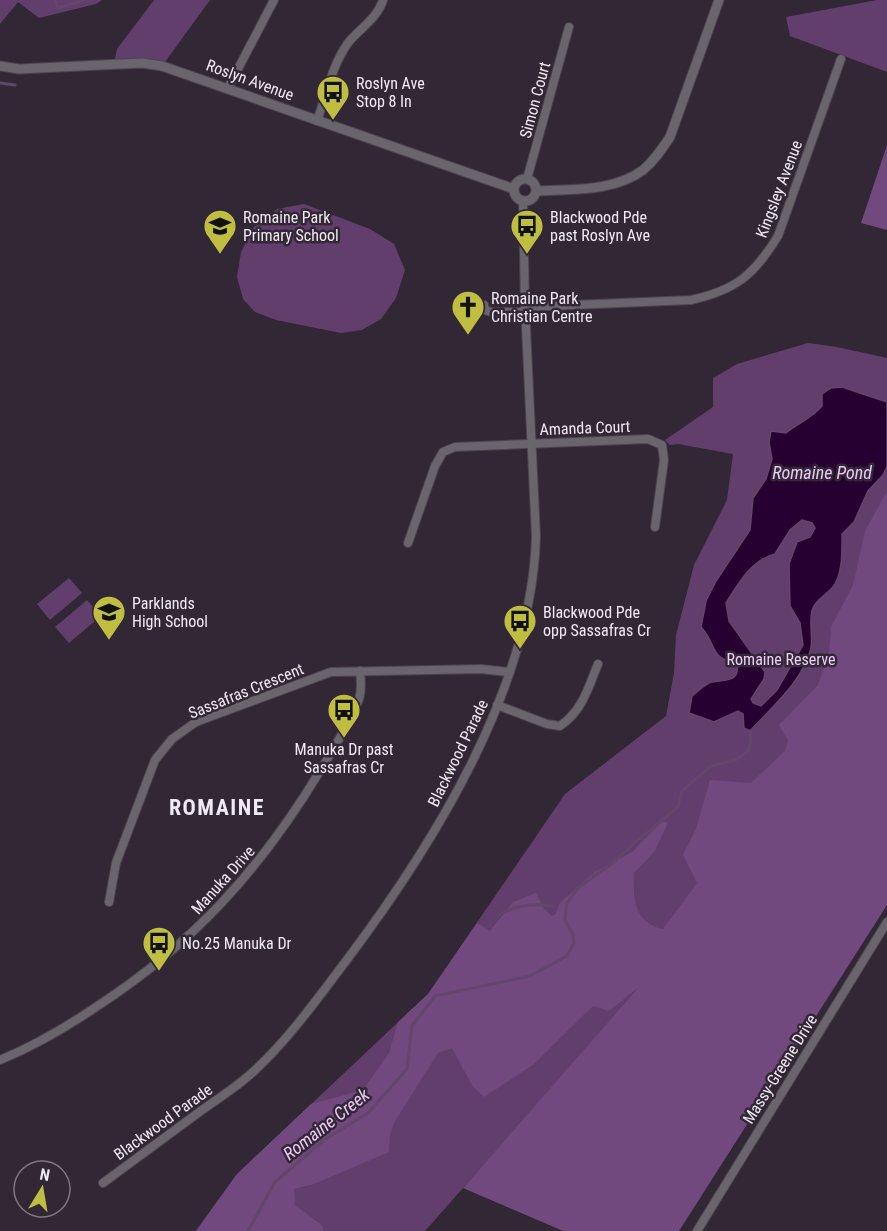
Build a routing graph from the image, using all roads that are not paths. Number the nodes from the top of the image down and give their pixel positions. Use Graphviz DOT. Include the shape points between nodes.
graph roads {
  1 [pos="274,0"];
  2 [pos="382,0"];
  3 [pos="719,0"];
  4 [pos="569,27"];
  5 [pos="841,59"];
  6 [pos="0,66"];
  7 [pos="228,88"];
  8 [pos="317,121"];
  9 [pos="527,179"];
  10 [pos="514,189"];
  11 [pos="536,191"];
  12 [pos="523,201"];
  13 [pos="484,305"];
  14 [pos="525,309"];
  15 [pos="532,443"];
  16 [pos="655,527"];
  17 [pos="408,543"];
  18 [pos="598,664"];
  19 [pos="360,671"];
  20 [pos="508,672"];
  21 [pos="497,705"];
  22 [pos="110,902"];
  23 [pos="887,922"];
  24 [pos="0,1060"];
  25 [pos="104,1183"];
  26 [pos="697,1231"];
  1 -- 7 [label="street"];
  2 -- 8 [label="street" via="373,18 348,43 338,60"];
  3 -- 11 [label="street" via="670,137 657,156 642,171 620,182"];
  4 -- 9 [label="street, Simon Court"];
  5 -- 14 [label="street, Kingsley Avenue" via="778,236 763,260 737,284 691,300"];
  6 -- 7 [label="street, Roslyn Avenue" via="19,69 142,63"];
  7 -- 8 [label="street, Roslyn Avenue"];
  8 -- 10 [label="street, Roslyn Avenue"];
  9 -- 10 [label="street"];
  9 -- 11 [label="street" via="535,184"];
  10 -- 12 [label="street"];
  11 -- 12 [label="street" via="533,198"];
  12 -- 14 [label="street, Blackwood Parade"];
  13 -- 14 [label="street, Kingsley Avenue" via="491,312"];
  14 -- 15 [label="street, Blackwood Parade"];
  15 -- 16 [label="street, Amanda Court" via="648,439 662,445 664,460"];
  15 -- 17 [label="street" via="455,447 443,452"];
  15 -- 20 [label="street, Blackwood Parade" via="535,568"];
  18 -- 21 [label="street" via="582,702 572,718 560,726"];
  19 -- 20 [label="street, Sassafras Crescent"];
  19 -- 22 [label="street, Sassafras Crescent" via="332,672 299,683 196,722 172,739 155,760 134,813 116,863"];
  19 -- 24 [label="street, Manuka Drive" via="359,698 327,759 292,817 226,901 171,953 125,988 51,1035"];
  20 -- 21 [label="street, Blackwood Parade"];
  21 -- 25 [label="street, Blackwood Parade" via="453,798 414,864 296,1026 251,1074"];
  23 -- 26 [label="street, Massy-Greene Drive"];
}
